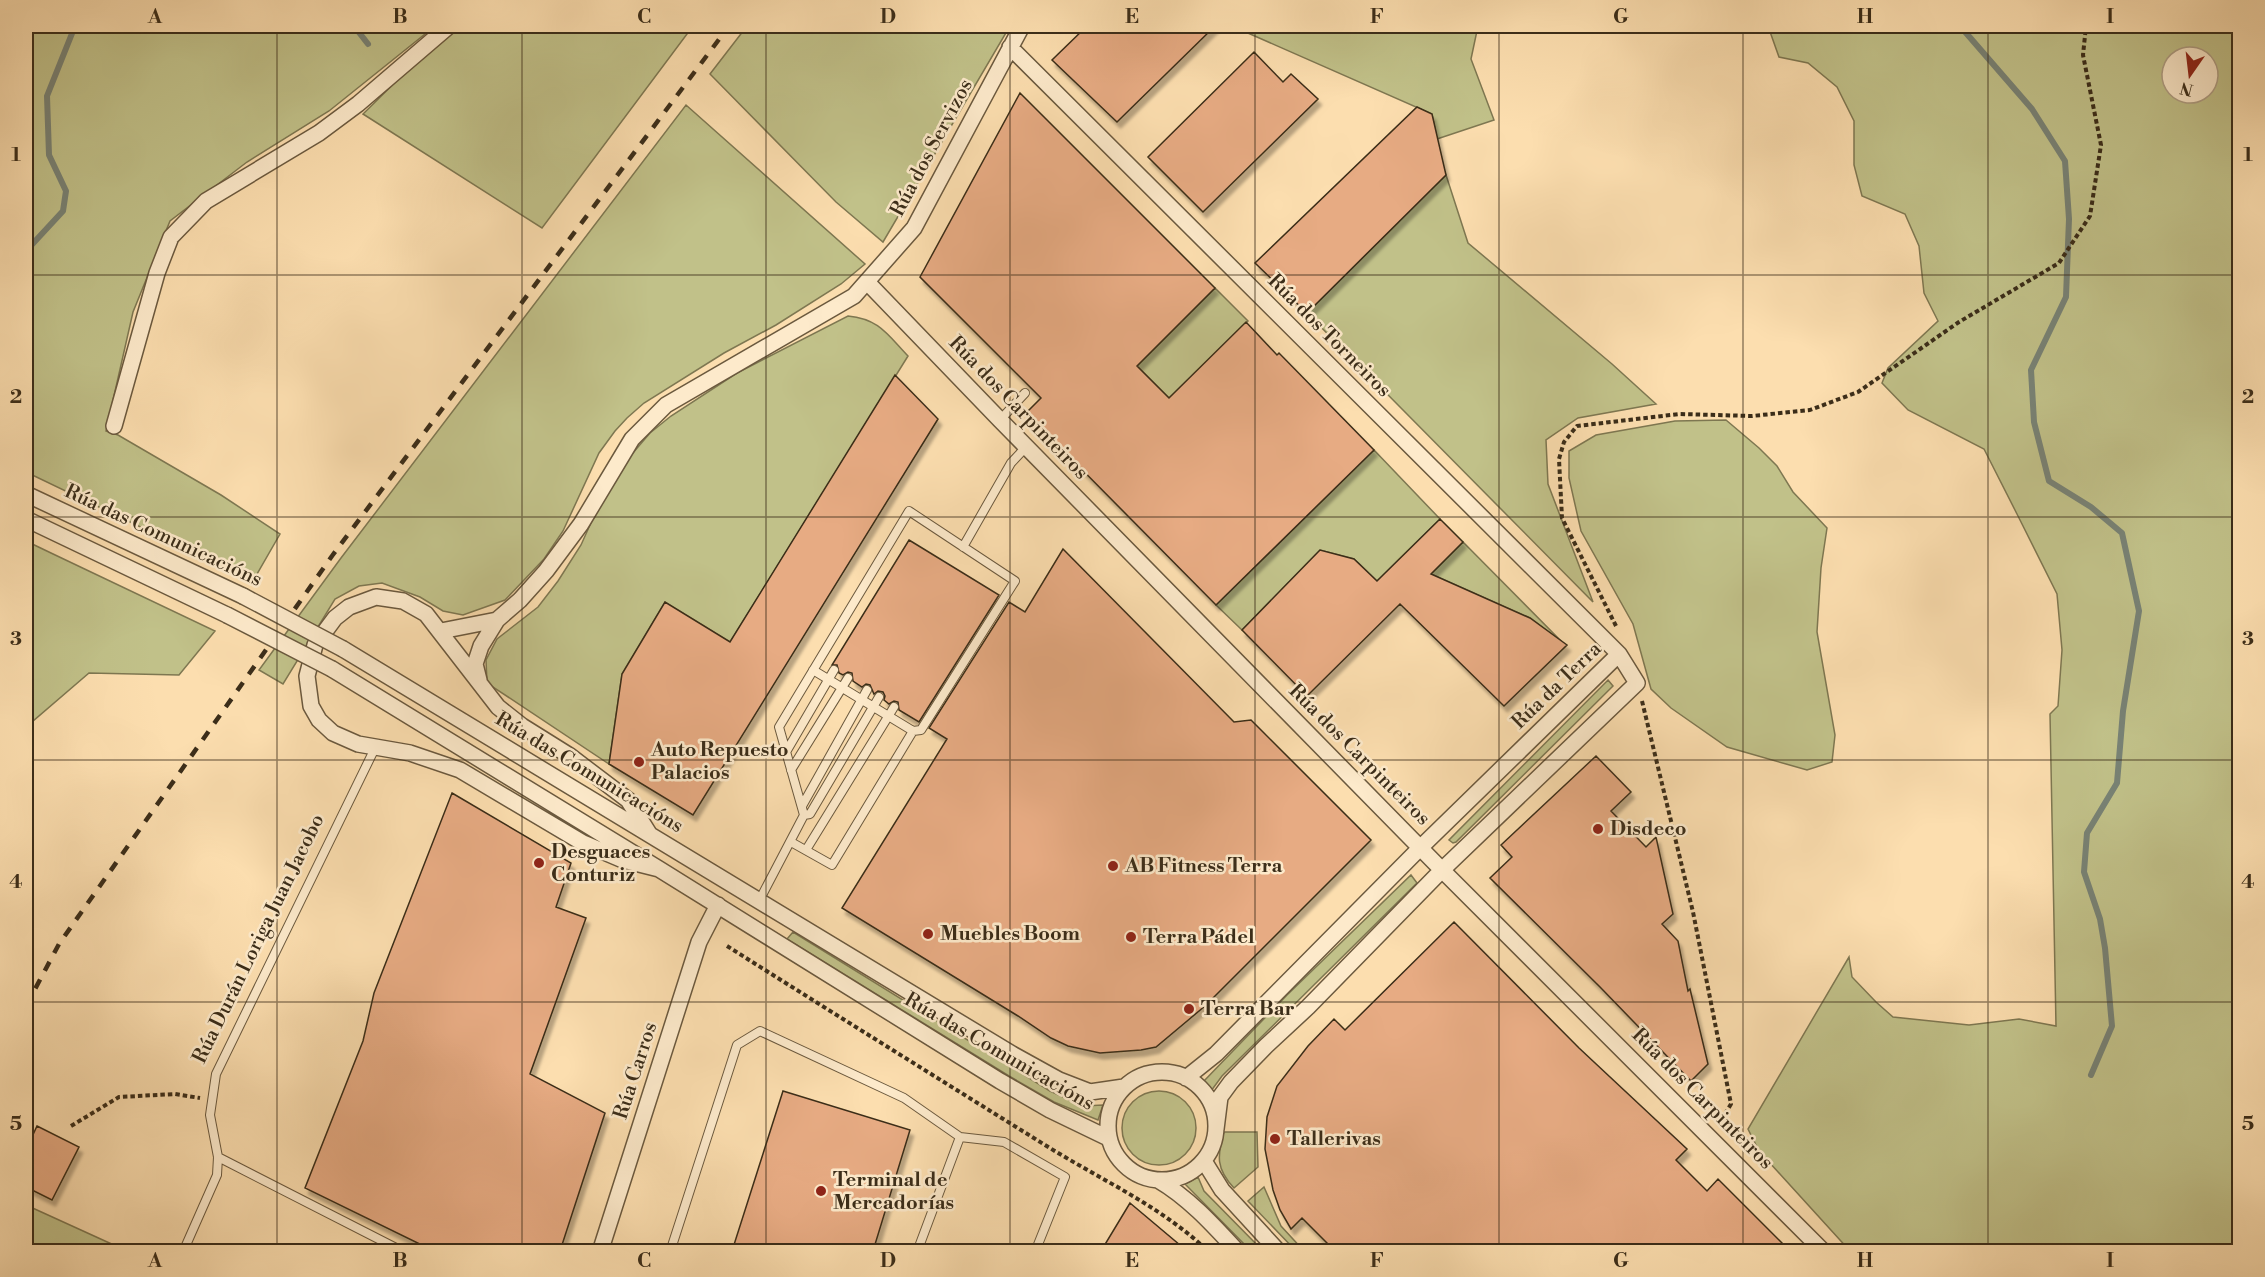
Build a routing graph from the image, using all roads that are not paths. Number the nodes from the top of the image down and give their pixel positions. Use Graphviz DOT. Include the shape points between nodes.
graph roads {
  1 [pos="449,26"];
  2 [pos="1022,26"];
  3 [pos="1010,47"];
  4 [pos="868,283"];
  5 [pos="1025,393"];
  6 [pos="999,420"];
  7 [pos="114,426"];
  8 [pos="1026,447"];
  9 [pos="26,494"];
  10 [pos="26,519"];
  11 [pos="963,547"];
  12 [pos="497,620"];
  13 [pos="441,631"];
  14 [pos="1619,654"];
  15 [pos="813,670"];
  16 [pos="834,670"];
  17 [pos="848,678"];
  18 [pos="828,680"];
  19 [pos="480,685"];
  20 [pos="841,688"];
  21 [pos="867,690"];
  22 [pos="879,697"];
  23 [pos="861,700"];
  24 [pos="894,706"];
  25 [pos="873,707"];
  26 [pos="888,716"];
  27 [pos="913,731"];
  28 [pos="376,746"];
  29 [pos="786,753"];
  30 [pos="792,770"];
  31 [pos="802,806"];
  32 [pos="804,815"];
  33 [pos="650,835"];
  34 [pos="791,842"];
  35 [pos="1420,848"];
  36 [pos="806,850"];
  37 [pos="659,869"];
  38 [pos="1442,870"];
  39 [pos="759,901"];
  40 [pos="718,905"];
  41 [pos="1186,1078"];
  42 [pos="1124,1087"];
  43 [pos="1216,1129"];
  44 [pos="960,1137"];
  45 [pos="1108,1138"];
  46 [pos="218,1157"];
  47 [pos="1204,1161"];
  48 [pos="1158,1180"];
  49 [pos="183,1251"];
  50 [pos="404,1251"];
  51 [pos="600,1251"];
  52 [pos="670,1251"];
  53 [pos="917,1251"];
  54 [pos="1035,1251"];
  55 [pos="1238,1251"];
  56 [pos="1279,1251"];
  57 [pos="1824,1251"];
  1 -- 7 [label="street" via="319,133 206,201 171,237 157,273"];
  2 -- 3 [label="street, Rúa dos Servizos"];
  3 -- 4 [label="street, Rúa dos Servizos" via="914,228"];
  3 -- 14 [label="street, Rúa dos Torneiros"];
  4 -- 6 [label="street, Rúa dos Carpinteiros"];
  4 -- 12 [label="street" via="854,296 666,405 632,439 581,524 546,571"];
  5 -- 6 [label="lane"];
  6 -- 8 [label="street, Rúa dos Carpinteiros"];
  8 -- 11 [label="lane" via="1011,463"];
  8 -- 35 [label="street, Rúa dos Carpinteiros"];
  9 -- 33 [label="street, Rúa das Comunicacións, bridge" via="243,596 343,649"];
  10 -- 37 [label="street, Rúa das Comunicacións, bridge" via="332,669"];
  11 -- 15 [label="lane" via="909,511"];
  11 -- 27 [label="lane" via="1015,581 927,723 921,730"];
  12 -- 13 [label="street"];
  12 -- 19 [label="street" via="475,664"];
  13 -- 19 [label="street"];
  13 -- 28 [label="street" via="426,614 403,601 376,597 349,606 315,645 307,676 311,706 319,720 333,733 358,744"];
  14 -- 35 [label="street, Rúa da Terra"];
  14 -- 38 [label="street, Rúa da Terra" via="1637,683"];
  15 -- 18 [label="lane"];
  15 -- 29 [label="lane" via="779,727"];
  16 -- 18 [label="lane"];
  17 -- 20 [label="lane"];
  18 -- 20 [label="lane"];
  18 -- 29 [label="lane"];
  19 -- 33 [label="street" via="506,714 628,800"];
  20 -- 23 [label="lane"];
  20 -- 30 [label="lane"];
  21 -- 23 [label="lane"];
  22 -- 25 [label="lane"];
  23 -- 25 [label="lane"];
  23 -- 31 [label="lane"];
  24 -- 26 [label="lane"];
  25 -- 26 [label="lane"];
  25 -- 32 [label="lane" via="810,814"];
  26 -- 27 [label="lane"];
  26 -- 36 [label="lane"];
  27 -- 36 [label="lane" via="832,865"];
  28 -- 37 [label="street" via="460,770 583,843 623,860"];
  28 -- 46 [label="lane, Rúa Durán Loriga Juan Jacobo" via="216,1074 210,1115"];
  29 -- 30 [label="lane"];
  30 -- 31 [label="lane"];
  31 -- 32 [label="lane"];
  32 -- 34 [label="lane"];
  33 -- 39 [label="street, Rúa das Comunicacións"];
  34 -- 36 [label="lane"];
  34 -- 39 [label="lane"];
  35 -- 38 [label="street, Rúa dos Carpinteiros"];
  35 -- 41 [label="street, Rúa da Terra" via="1216,1054"];
  37 -- 40 [label="street, Rúa das Comunicacións"];
  38 -- 43 [label="street" via="1231,1082 1220,1097"];
  38 -- 57 [label="street, Rúa dos Carpinteiros"];
  39 -- 42 [label="street, Rúa das Comunicacións" via="1059,1080 1090,1092"];
  40 -- 45 [label="street, Rúa das Comunicacións" via="1000,1081"];
  40 -- 51 [label="street, Rúa Carros" via="699,942"];
  41 -- 42 [label="street, Rúa das Comunicacións" via="1165,1072 1143,1075"];
  41 -- 43 [label="street" via="1209,1099"];
  42 -- 45 [label="street, Rúa das Comunicacións" via="1113,1101 1107,1119"];
  43 -- 47 [label="street"];
  44 -- 52 [label="lane" via="904,1098 760,1030 737,1045"];
  44 -- 53 [label="lane"];
  44 -- 54 [label="lane" via="1004,1142 1065,1177"];
  45 -- 48 [label="street" via="1126,1167 1141,1177"];
  46 -- 49 [label="lane" via="212,1189"];
  46 -- 50 [label="lane"];
  47 -- 48 [label="street" via="1175,1179"];
  47 -- 56 [label="street" via="1222,1190"];
  48 -- 55 [label="street" via="1181,1196"];
}
